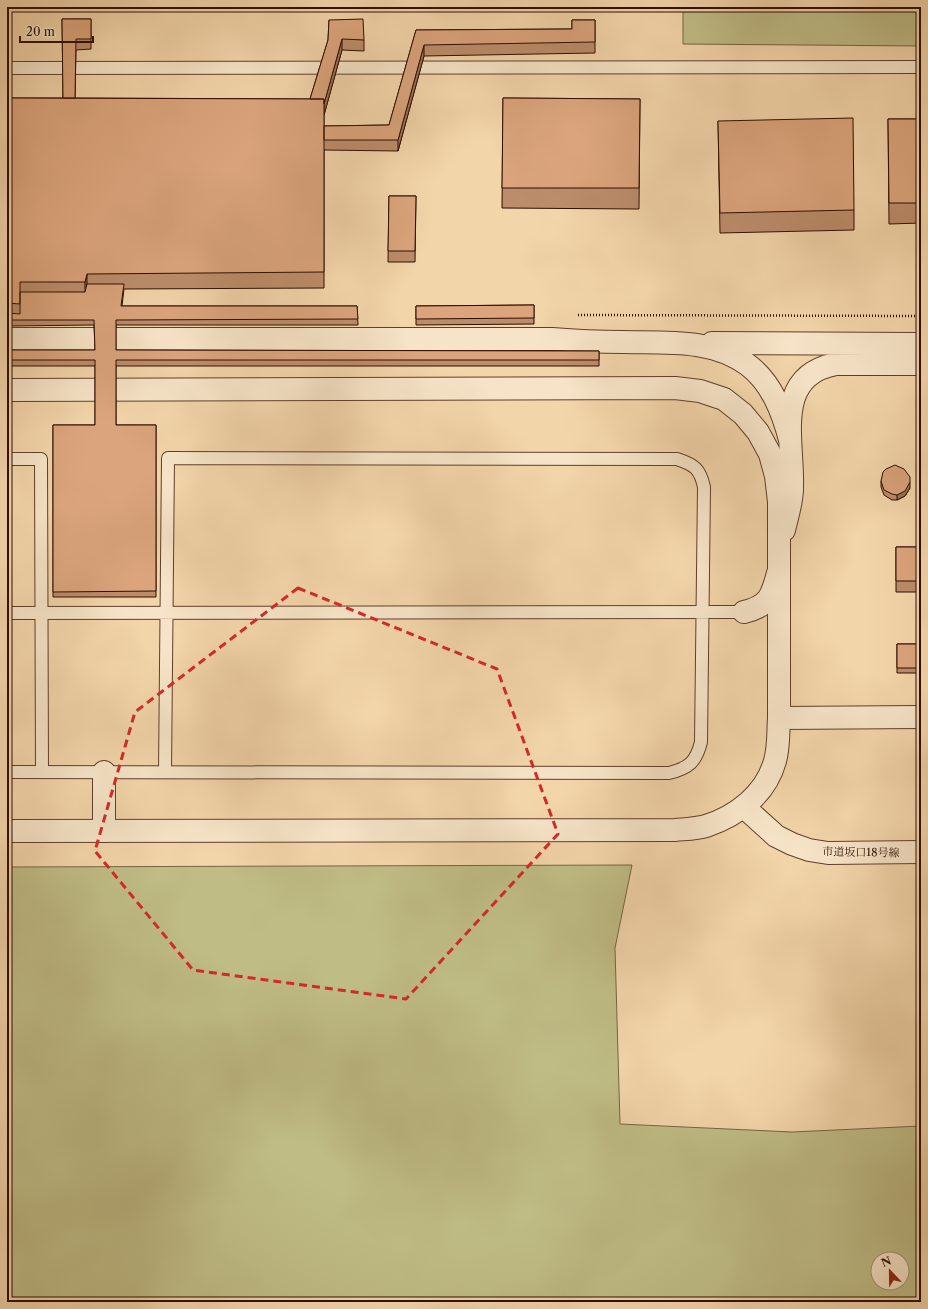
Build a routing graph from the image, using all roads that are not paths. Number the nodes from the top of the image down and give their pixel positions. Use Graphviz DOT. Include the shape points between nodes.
graph roads {
  1 [pos="921,67"];
  2 [pos="7,68"];
  3 [pos="7,339"];
  4 [pos="679,343"];
  5 [pos="921,344"];
  6 [pos="921,364"];
  7 [pos="7,390"];
  8 [pos="790,440"];
  9 [pos="7,459"];
  10 [pos="780,558"];
  11 [pos="166,612"];
  12 [pos="702,612"];
  13 [pos="744,612"];
  14 [pos="7,613"];
  15 [pos="42,613"];
  16 [pos="921,717"];
  17 [pos="779,718"];
  18 [pos="7,772"];
  19 [pos="42,772"];
  20 [pos="104,772"];
  21 [pos="165,772"];
  22 [pos="744,807"];
  23 [pos="7,831"];
  24 [pos="104,831"];
  25 [pos="921,852"];
  1 -- 2 [label="lane"];
  3 -- 4 [label="street" via="552,339"];
  4 -- 5 [label="street"];
  4 -- 8 [label="street" via="707,346 730,354 749,365 776,398"];
  6 -- 8 [label="street" via="824,366 799,386 793,396"];
  7 -- 10 [label="street" via="675,388 700,391 724,399 743,414 758,432 770,454 779,502"];
  8 -- 10 [label="street" via="793,464 792,491"];
  9 -- 15 [label="lane" via="41,460"];
  10 -- 13 [label="street" via="771,596 755,610"];
  10 -- 17 [label="street"];
  11 -- 12 [label="lane"];
  11 -- 12 [label="lane" via="168,458 677,460 692,464 701,475 704,487"];
  11 -- 15 [label="lane"];
  11 -- 21 [label="lane"];
  12 -- 13 [label="lane"];
  12 -- 21 [label="lane" via="701,742 692,763 682,770"];
  14 -- 15 [label="lane"];
  15 -- 19 [label="lane"];
  16 -- 17 [label="street"];
  17 -- 22 [label="street" via="775,761 769,779"];
  18 -- 19 [label="lane"];
  19 -- 20 [label="lane"];
  20 -- 21 [label="lane"];
  20 -- 24 [label="street"];
  22 -- 24 [label="street" via="727,818 705,826 675,830"];
  22 -- 25 [label="street, 市道坂口18号線" via="776,836 809,850 828,853"];
  23 -- 24 [label="street"];
}
